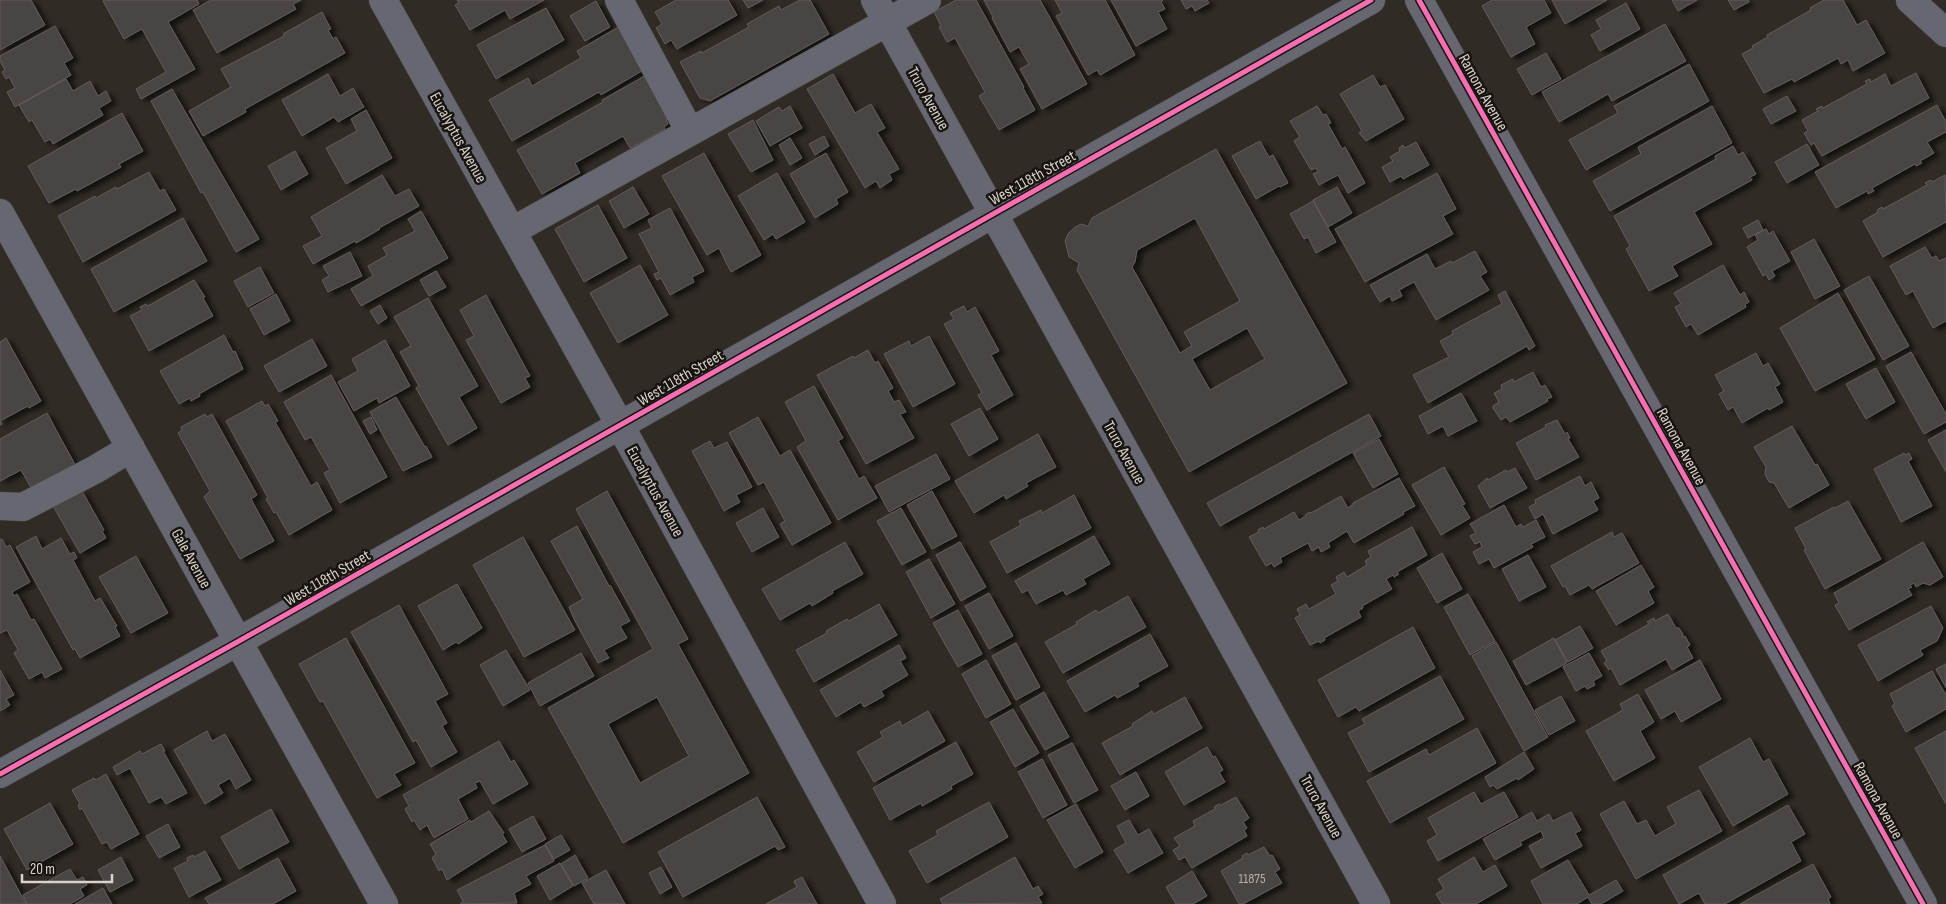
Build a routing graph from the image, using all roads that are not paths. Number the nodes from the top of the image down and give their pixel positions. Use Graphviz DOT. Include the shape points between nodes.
graph roads {
  1 [pos="383,0"];
  2 [pos="619,0"];
  3 [pos="927,0"];
  4 [pos="1371,0"];
  5 [pos="1419,0"];
  6 [pos="1910,0"];
  7 [pos="881,11"];
  8 [pos="1946,33"];
  9 [pos="690,132"];
  10 [pos="0,213"];
  11 [pos="993,214"];
  12 [pos="512,231"];
  13 [pos="620,425"];
  14 [pos="131,448"];
  15 [pos="0,506"];
  16 [pos="239,642"];
  17 [pos="0,774"];
  18 [pos="384,904"];
  19 [pos="882,904"];
  20 [pos="1376,904"];
  21 [pos="1923,904"];
  1 -- 12 [label="street, Eucalyptus Avenue"];
  2 -- 9 [label="street"];
  3 -- 7 [label="street"];
  4 -- 11 [label="street, West 118th Street"];
  5 -- 21 [label="street, Ramona Avenue"];
  6 -- 8 [label="street"];
  7 -- 9 [label="street"];
  7 -- 11 [label="street, Truro Avenue"];
  9 -- 12 [label="street"];
  10 -- 14 [label="street, Gale Avenue"];
  11 -- 13 [label="street, West 118th Street"];
  11 -- 20 [label="street, Truro Avenue"];
  12 -- 13 [label="street, Eucalyptus Avenue"];
  13 -- 16 [label="street, West 118th Street"];
  13 -- 19 [label="street, Eucalyptus Avenue"];
  14 -- 15 [label="street" via="23,508"];
  14 -- 16 [label="street, Gale Avenue"];
  16 -- 17 [label="street, West 118th Street"];
  16 -- 18 [label="street, Gale Avenue"];
}
